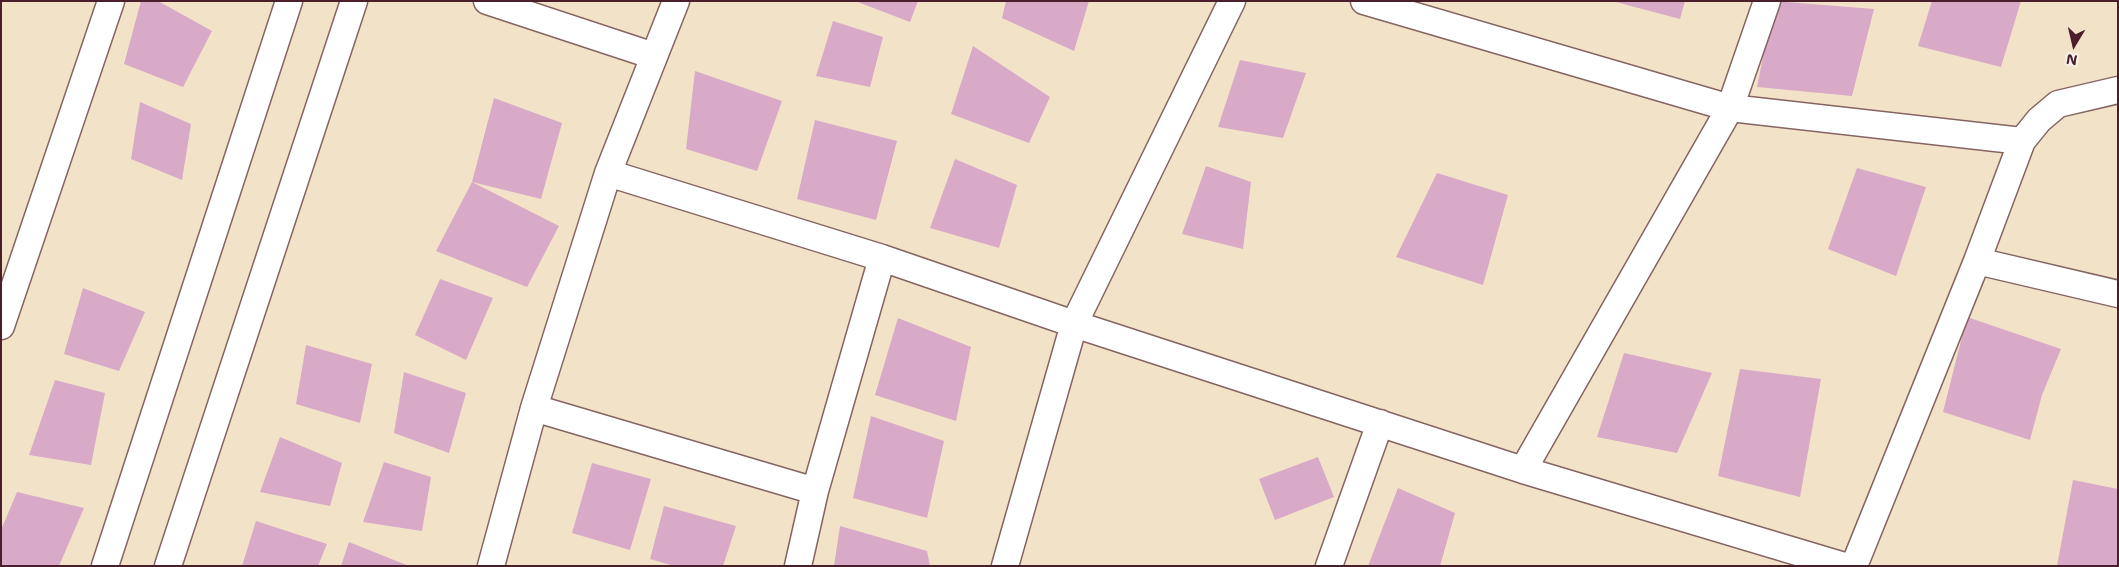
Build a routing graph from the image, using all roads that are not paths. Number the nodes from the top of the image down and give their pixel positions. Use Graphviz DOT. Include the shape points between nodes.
graph roads {
  1 [pos="111,1"];
  2 [pos="289,1"];
  3 [pos="354,1"];
  4 [pos="487,1"];
  5 [pos="676,1"];
  6 [pos="1232,1"];
  7 [pos="1364,1"];
  8 [pos="1767,1"];
  9 [pos="654,56"];
  10 [pos="2118,90"];
  11 [pos="1730,108"];
  12 [pos="2022,141"];
  13 [pos="608,173"];
  14 [pos="882,258"];
  15 [pos="1976,261"];
  16 [pos="2118,294"];
  17 [pos="1074,324"];
  18 [pos="1,326"];
  19 [pos="534,408"];
  20 [pos="1380,423"];
  21 [pos="1523,470"];
  22 [pos="815,491"];
  23 [pos="105,566"];
  24 [pos="168,566"];
  25 [pos="491,566"];
  26 [pos="798,566"];
  27 [pos="1005,566"];
  28 [pos="1329,566"];
  29 [pos="1844,566"];
  30 [pos="1854,566"];
  1 -- 18 [label="street"];
  2 -- 23 [label="street"];
  3 -- 24 [label="street"];
  4 -- 9 [label="street"];
  5 -- 9 [label="street"];
  6 -- 17 [label="street"];
  7 -- 11 [label="street"];
  8 -- 11 [label="street"];
  9 -- 13 [label="street"];
  10 -- 12 [label="street" via="2058,104 2038,120"];
  11 -- 12 [label="street"];
  11 -- 21 [label="street"];
  12 -- 15 [label="street"];
  13 -- 14 [label="street"];
  13 -- 19 [label="street"];
  14 -- 17 [label="street"];
  14 -- 22 [label="street"];
  15 -- 16 [label="street"];
  15 -- 30 [label="street"];
  17 -- 20 [label="street"];
  17 -- 27 [label="street"];
  19 -- 22 [label="street"];
  19 -- 25 [label="street"];
  20 -- 21 [label="street"];
  20 -- 28 [label="street"];
  21 -- 29 [label="street"];
  22 -- 26 [label="street"];
}
